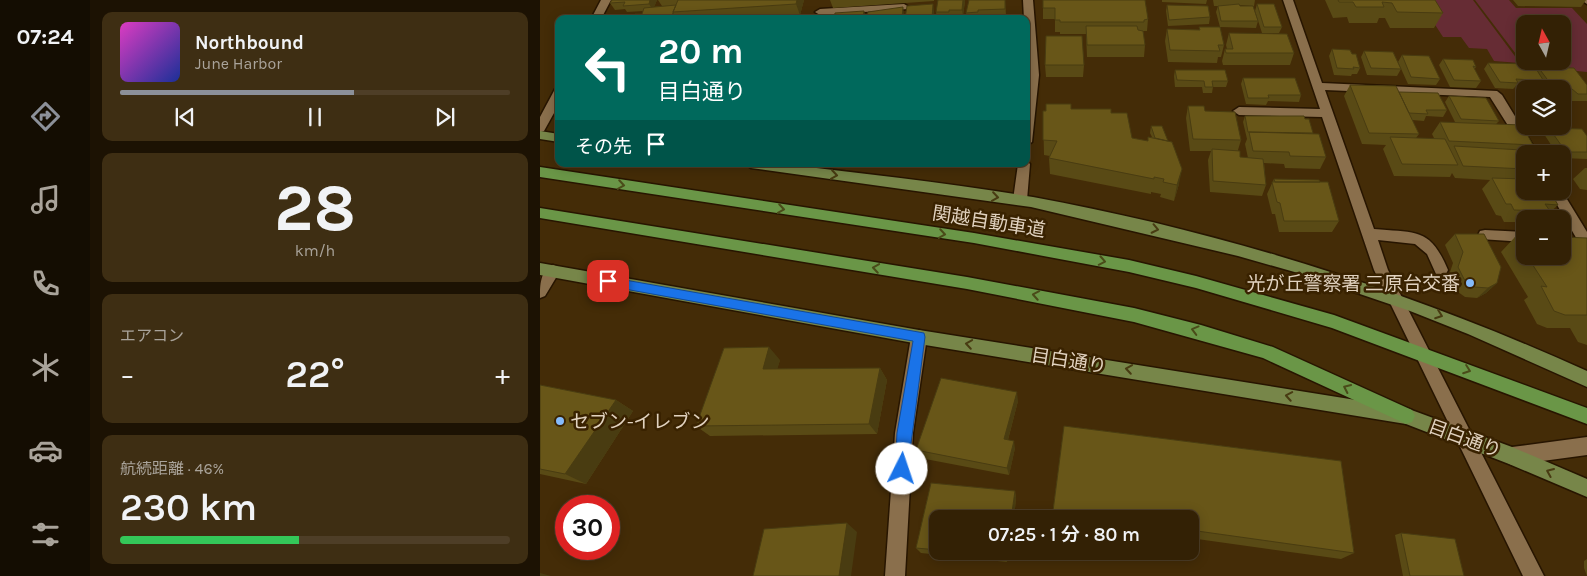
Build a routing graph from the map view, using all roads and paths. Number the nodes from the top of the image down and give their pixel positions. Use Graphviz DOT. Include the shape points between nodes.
graph roads {
  1 [pos="606,0"];
  2 [pos="823,0"];
  3 [pos="1028,0"];
  4 [pos="1288,0"];
  5 [pos="904,7"];
  6 [pos="598,15"];
  7 [pos="819,15"];
  8 [pos="828,15"];
  9 [pos="1029,15"];
  10 [pos="1030,30"];
  11 [pos="1317,86"];
  12 [pos="555,100"];
  13 [pos="1030,103"];
  14 [pos="1239,111"];
  15 [pos="1326,113"];
  16 [pos="540,128"];
  17 [pos="540,135"];
  18 [pos="555,137"];
  19 [pos="1527,145"];
  20 [pos="790,167"];
  21 [pos="1024,167"];
  22 [pos="540,172"];
  23 [pos="1020,200"];
  24 [pos="1560,200"];
  25 [pos="540,213"];
  26 [pos="1368,234"];
  27 [pos="1485,234"];
  28 [pos="1516,236"];
  29 [pos="1571,239"];
  30 [pos="1586,242"];
  31 [pos="546,270"];
  32 [pos="1441,270"];
  33 [pos="540,292"];
  34 [pos="1394,298"];
  35 [pos="919,337"];
  36 [pos="1422,353"];
  37 [pos="1587,379"];
  38 [pos="1406,416"];
  39 [pos="1587,416"];
  40 [pos="1465,437"];
  41 [pos="1587,446"];
  42 [pos="1512,456"];
  43 [pos="1587,488"];
  44 [pos="895,576"];
  45 [pos="1534,576"];
  1 -- 6 [label="street"];
  2 -- 7 [label="street"];
  3 -- 9 [label="street"];
  4 -- 11 [label="street" via="1297,39"];
  5 -- 8 [label="street"];
  10 -- 13 [label="street" via="1033,74"];
  11 -- 15 [label="street"];
  11 -- 19 [label="street" via="1493,94"];
  12 -- 16 [label="street"];
  14 -- 15 [label="street"];
  15 -- 26 [label="street"];
  17 -- 18 [label="main road"];
  20 -- 23 [label="main road, one-way"];
  21 -- 23 [label="street"];
  22 -- 36 [label="highway, 関越自動車道, one-way" via="974,238 1129,266 1263,300"];
  23 -- 34 [label="main road, one-way" via="1198,238"];
  24 -- 30 [label="street"];
  38 -- 25 [label="highway, one-way" via="1267,352 1134,315 967,283"];
  26 -- 32 [label="street" via="1418,239 1433,251"];
  26 -- 34 [label="street"];
  27 -- 28 [label="street"];
  29 -- 30 [label="street"];
  31 -- 33 [label="street"];
  31 -- 35 [label="main road, 目白通り"];
  34 -- 36 [label="street"];
  34 -- 37 [label="main road, one-way" via="1461,323"];
  38 -- 35 [label="main road, 目白通り, one-way"];
  35 -- 44 [label="street" via="904,433"];
  36 -- 39 [label="highway, 関越自動車道, one-way"];
  36 -- 40 [label="street"];
  38 -- 40 [label="main road, 目白通り"];
  40 -- 42 [label="main road, 目白通り"];
  40 -- 45 [label="street"];
  41 -- 42 [label="street"];
  43 -- 42 [label="main road, 目白通り, one-way"];
}
